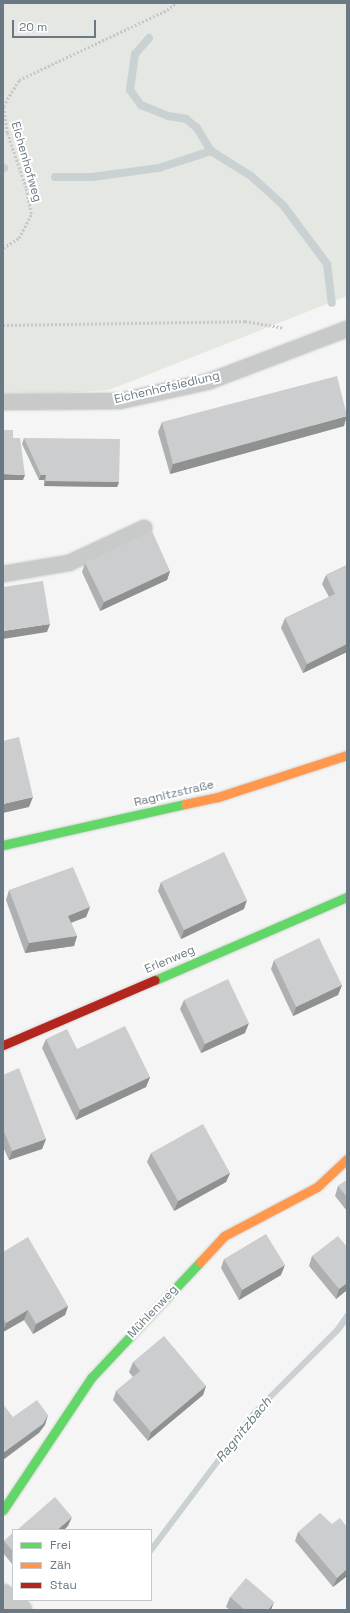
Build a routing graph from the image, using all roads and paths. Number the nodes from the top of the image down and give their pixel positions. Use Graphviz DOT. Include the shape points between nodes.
graph roads {
  1 [pos="176,3"];
  2 [pos="4,120"];
  3 [pos="3,248"];
  4 [pos="3,325"];
  5 [pos="291,329"];
  6 [pos="347,329"];
  7 [pos="3,402"];
  8 [pos="144,528"];
  9 [pos="3,574"];
  10 [pos="347,754"];
  11 [pos="3,845"];
  12 [pos="347,897"];
  13 [pos="3,1045"];
  14 [pos="347,1159"];
  15 [pos="3,1510"];
  16 [pos="3,1595"];
  17 [pos="21,1610"];
  1 -- 2 [label="path, Eichenhofweg" via="167,10 20,80 3,106"];
  2 -- 3 [label="path, Eichenhofweg" via="32,214 19,238"];
  4 -- 5 [label="path" via="245,321"];
  6 -- 7 [label="lane, Eichenhofsiedlung" via="210,381 120,401"];
  8 -- 9 [label="lane" via="69,563"];
  10 -- 11 [label="street, Ragnitzstraße" via="218,797"];
  12 -- 13 [label="street, Erlenweg"];
  14 -- 15 [label="street, Mühlenweg" via="318,1187 224,1236 92,1378"];
  16 -- 17 [label="street"];
}
